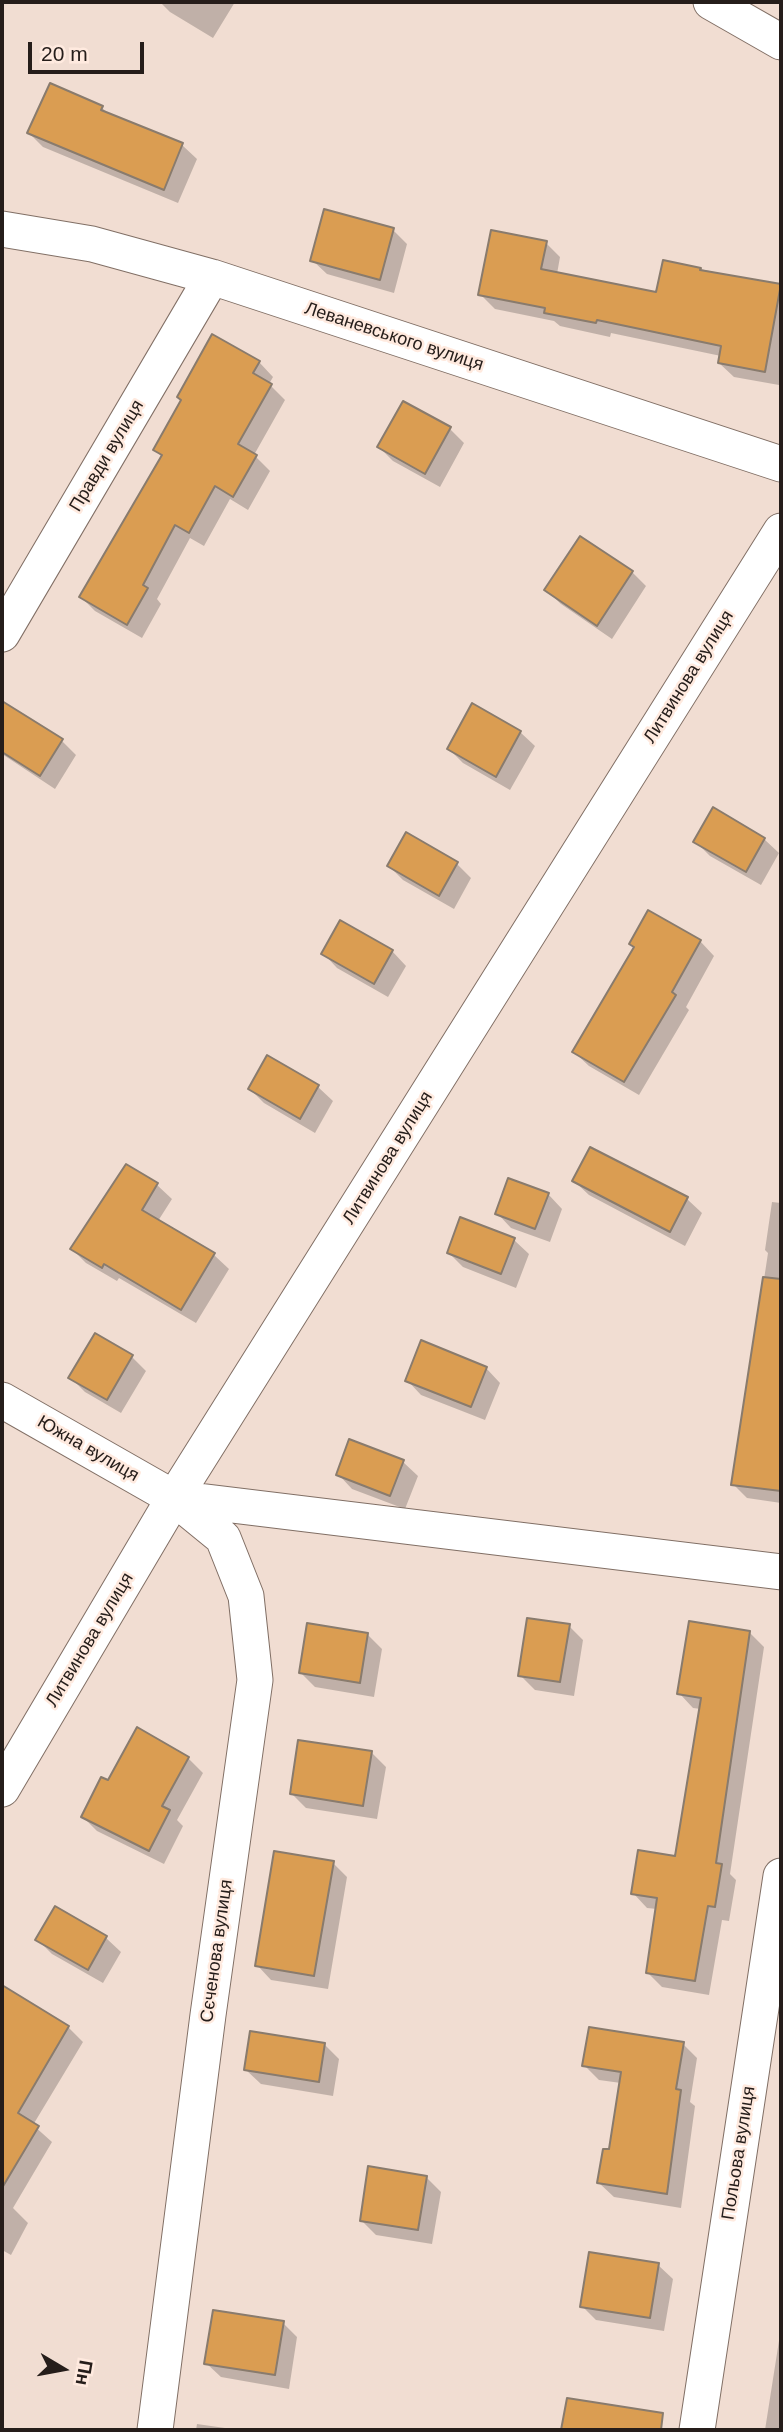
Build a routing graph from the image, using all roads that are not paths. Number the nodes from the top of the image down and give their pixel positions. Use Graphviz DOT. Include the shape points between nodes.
graph roads {
  1 [pos="711,2"];
  2 [pos="781,42"];
  3 [pos="2,229"];
  4 [pos="212,278"];
  5 [pos="781,464"];
  6 [pos="781,531"];
  7 [pos="2,634"];
  8 [pos="2,1400"];
  9 [pos="174,1499"];
  10 [pos="781,1572"];
  11 [pos="2,1789"];
  12 [pos="781,1876"];
  13 [pos="155,2430"];
  14 [pos="697,2430"];
  1 -- 2 [label="street"];
  3 -- 4 [label="street, Леваневського вулиця" via="92,244"];
  4 -- 5 [label="street, Леваневського вулиця"];
  4 -- 7 [label="street, Правди вулиця"];
  6 -- 9 [label="street, Литвинова вулиця"];
  8 -- 9 [label="street, Южна вулиця"];
  9 -- 10 [label="street"];
  9 -- 11 [label="street, Литвинова вулиця"];
  9 -- 13 [label="street, Сєченова вулиця" via="223,1538 246,1596 255,1680"];
  12 -- 14 [label="street, Польова вулиця"];
}
